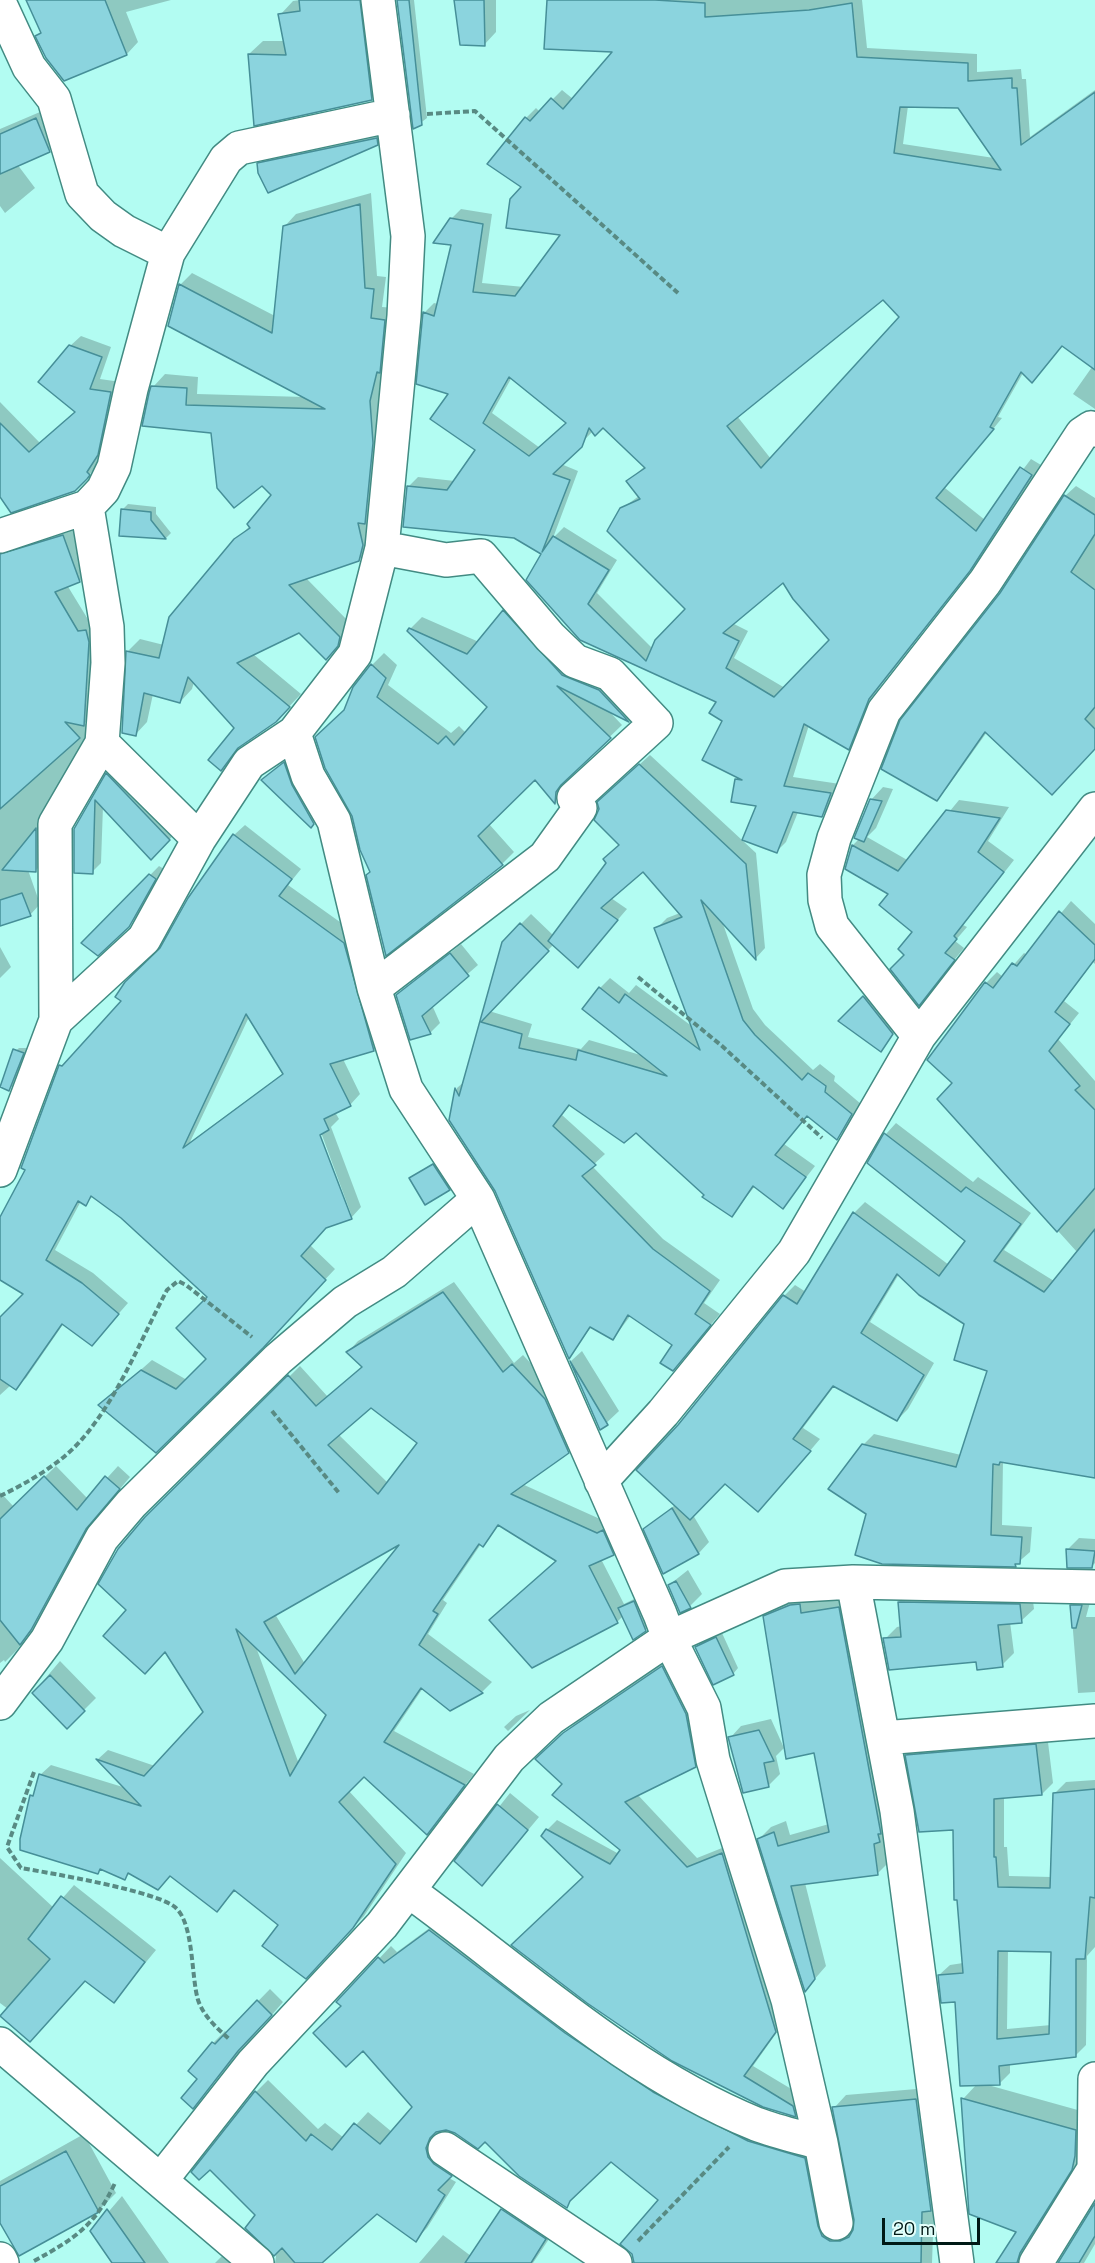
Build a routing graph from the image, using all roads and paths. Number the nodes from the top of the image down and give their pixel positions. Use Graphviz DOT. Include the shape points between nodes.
graph roads {
  1 [pos="378,0"];
  2 [pos="0,4"];
  3 [pos="393,115"];
  4 [pos="168,253"];
  5 [pos="678,293"];
  6 [pos="1095,430"];
  7 [pos="87,507"];
  8 [pos="0,536"];
  9 [pos="382,548"];
  10 [pos="294,733"];
  11 [pos="102,743"];
  12 [pos="1095,809"];
  13 [pos="200,839"];
  14 [pos="638,977"];
  15 [pos="374,988"];
  16 [pos="56,1020"];
  17 [pos="919,1036"];
  18 [pos="848,1163"];
  19 [pos="0,1170"];
  20 [pos="478,1199"];
  21 [pos="278,1359"];
  22 [pos="250,1385"];
  23 [pos="601,1481"];
  24 [pos="339,1493"];
  25 [pos="0,1496"];
  26 [pos="853,1582"];
  27 [pos="1095,1587"];
  28 [pos="669,1638"];
  29 [pos="0,1703"];
  30 [pos="1095,1721"];
  31 [pos="883,1738"];
  32 [pos="34,1772"];
  33 [pos="409,1891"];
  34 [pos="0,2044"];
  35 [pos="253,2063"];
  36 [pos="1095,2079"];
  37 [pos="750,2121"];
  38 [pos="821,2143"];
  39 [pos="445,2149"];
  40 [pos="129,2156"];
  41 [pos="161,2180"];
  42 [pos="836,2223"];
  43 [pos="624,2255"];
  44 [pos="0,2259"];
  45 [pos="2,2263"];
  46 [pos="31,2263"];
  47 [pos="257,2263"];
  48 [pos="957,2263"];
  49 [pos="1036,2263"];
  1 -- 3 [label="street"];
  2 -- 4 [label="street" via="29,67 54,99 82,194 124,231"];
  3 -- 4 [label="street" via="239,148 226,159"];
  3 -- 5 [label="path" via="475,111"];
  3 -- 9 [label="street" via="408,236"];
  4 -- 7 [label="street" via="114,467 103,490"];
  6 -- 17 [label="street" via="1091,428 1082,434 984,582 884,711 834,838 824,875 832,926"];
  7 -- 8 [label="street"];
  7 -- 11 [label="street" via="107,627"];
  9 -- 10 [label="street" via="356,654"];
  9 -- 15 [label="street" via="446,560 482,556 575,661 610,674 656,723 574,798 580,808 545,856"];
  10 -- 13 [label="street" via="249,763"];
  10 -- 15 [label="street" via="308,776 334,821"];
  11 -- 13 [label="street"];
  11 -- 16 [label="street" via="56,824"];
  12 -- 17 [label="street"];
  13 -- 16 [label="street" via="144,939"];
  14 -- 18 [label="path" via="722,1046"];
  15 -- 20 [label="street" via="406,1089"];
  16 -- 19 [label="street"];
  17 -- 18 [label="street"];
  18 -- 23 [label="street" via="794,1252 663,1413"];
  20 -- 21 [label="street" via="394,1272 345,1302"];
  20 -- 23 [label="street"];
  21 -- 22 [label="street"];
  21 -- 25 [label="path" via="178,1281 167,1290 105,1407 82,1439 47,1469"];
  22 -- 24 [label="path"];
  22 -- 29 [label="street" via="102,1538 47,1640"];
  23 -- 28 [label="street"];
  26 -- 27 [label="street"];
  26 -- 28 [label="street" via="785,1586"];
  26 -- 31 [label="street"];
  28 -- 33 [label="street" via="529,1736 452,1829"];
  28 -- 38 [label="street" via="704,1708 713,1760 788,2000"];
  30 -- 31 [label="street"];
  31 -- 48 [label="street" via="897,1811"];
  32 -- 35 [label="path" via="7,1847 16,1863 21,1868 127,1890 175,1907 183,1919 198,2000 206,2016"];
  33 -- 35 [label="street"];
  33 -- 37 [label="street" via="547,1999 628,2054"];
  34 -- 40 [label="street"];
  35 -- 41 [label="street"];
  36 -- 49 [label="street" via="1094,2169"];
  37 -- 38 [label="street"];
  37 -- 43 [label="path"];
  38 -- 42 [label="street"];
  39 -- 43 [label="street"];
  40 -- 41 [label="street"];
  40 -- 46 [label="path" via="97,2215 72,2241"];
  41 -- 47 [label="street"];
  44 -- 45 [label="street"];
}
